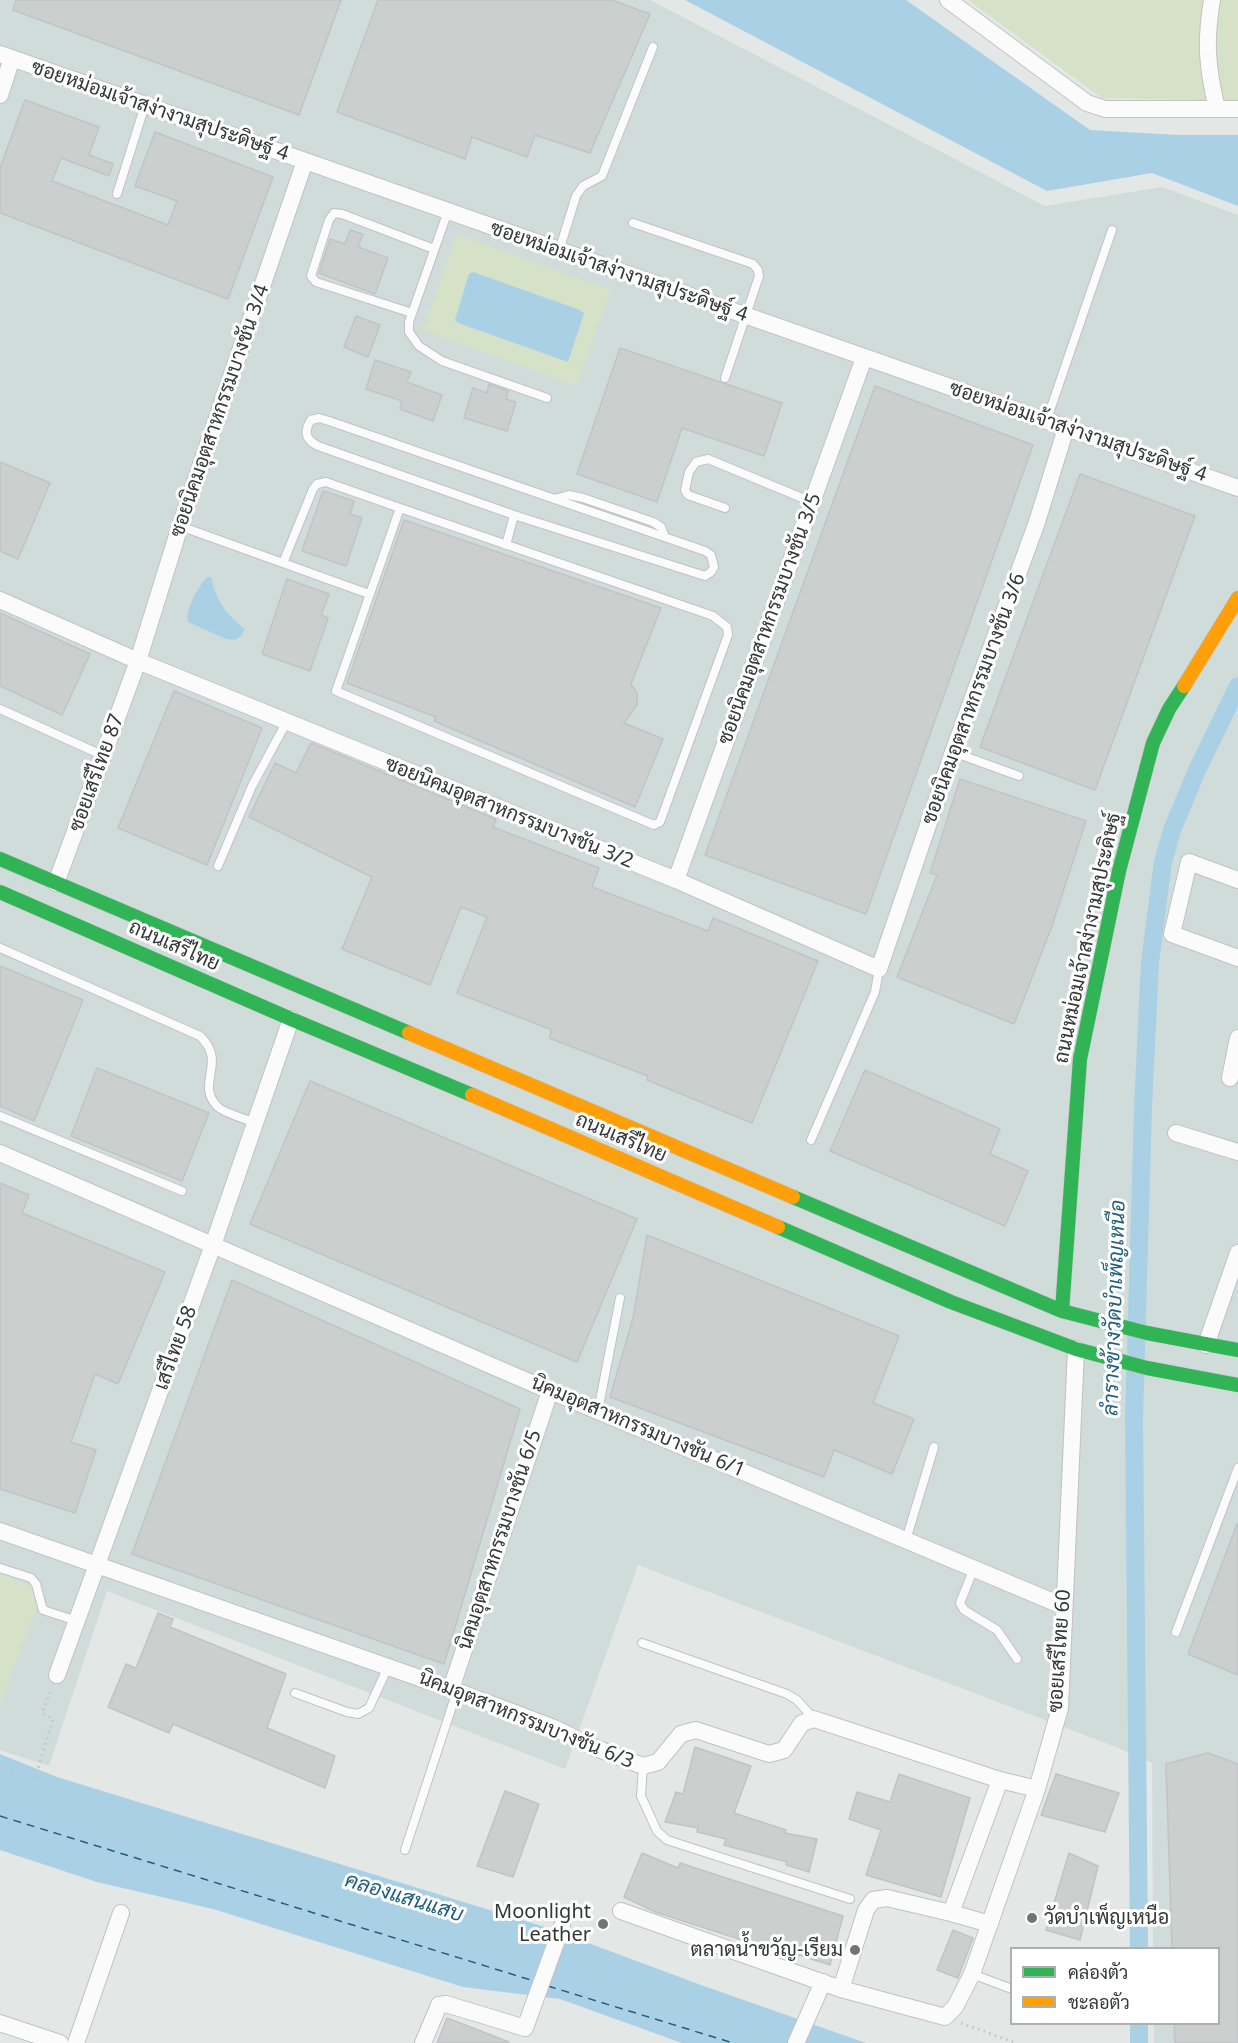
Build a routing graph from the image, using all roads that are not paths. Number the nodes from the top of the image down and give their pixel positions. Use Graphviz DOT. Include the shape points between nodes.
graph roads {
  1 [pos="948,0"];
  2 [pos="1212,0"];
  3 [pos="653,47"];
  4 [pos="6,56"];
  5 [pos="0,95"];
  6 [pos="145,105"];
  7 [pos="1217,109"];
  8 [pos="1238,109"];
  9 [pos="305,161"];
  10 [pos="117,194"];
  11 [pos="448,211"];
  12 [pos="633,223"];
  13 [pos="1112,230"];
  14 [pos="434,249"];
  15 [pos="559,250"];
  16 [pos="412,313"];
  17 [pos="747,317"];
  18 [pos="864,358"];
  19 [pos="724,378"];
  20 [pos="547,398"];
  21 [pos="1046,422"];
  22 [pos="1066,428"];
  23 [pos="1238,488"];
  24 [pos="812,502"];
  25 [pos="400,508"];
  26 [pos="725,508"];
  27 [pos="514,515"];
  28 [pos="180,526"];
  29 [pos="506,545"];
  30 [pos="283,563"];
  31 [pos="369,594"];
  32 [pos="0,600"];
  33 [pos="1236,606"];
  34 [pos="138,662"];
  35 [pos="0,710"];
  36 [pos="286,723"];
  37 [pos="953,752"];
  38 [pos="104,756"];
  39 [pos="1019,776"];
  40 [pos="0,859"];
  41 [pos="218,866"];
  42 [pos="676,880"];
  43 [pos="1238,880"];
  44 [pos="0,891"];
  45 [pos="51,897"];
  46 [pos="0,948"];
  47 [pos="1238,958"];
  48 [pos="879,969"];
  49 [pos="291,1019"];
  50 [pos="1238,1038"];
  51 [pos="1230,1078"];
  52 [pos="0,1116"];
  53 [pos="256,1123"];
  54 [pos="1176,1133"];
  55 [pos="810,1140"];
  56 [pos="1238,1152"];
  57 [pos="0,1153"];
  58 [pos="182,1191"];
  59 [pos="213,1245"];
  60 [pos="1238,1253"];
  61 [pos="620,1298"];
  62 [pos="1062,1311"];
  63 [pos="1206,1345"];
  64 [pos="1076,1349"];
  65 [pos="1238,1350"];
  66 [pos="1238,1385"];
  67 [pos="550,1391"];
  68 [pos="598,1411"];
  69 [pos="934,1447"];
  70 [pos="1238,1468"];
  71 [pos="0,1531"];
  72 [pos="906,1540"];
  73 [pos="98,1566"];
  74 [pos="0,1568"];
  75 [pos="974,1568"];
  76 [pos="1063,1606"];
  77 [pos="77,1621"];
  78 [pos="1176,1632"];
  79 [pos="642,1643"];
  80 [pos="1017,1659"];
  81 [pos="387,1667"];
  82 [pos="57,1675"];
  83 [pos="454,1690"];
  84 [pos="295,1693"];
  85 [pos="814,1719"];
  86 [pos="643,1767"];
  87 [pos="1000,1780"];
  88 [pos="1037,1789"];
  89 [pos="405,1850"];
  90 [pos="850,1899"];
  91 [pos="621,1911"];
  92 [pos="121,1913"];
  93 [pos="951,1913"];
  94 [pos="990,1924"];
  95 [pos="562,1927"];
  96 [pos="972,1974"];
  97 [pos="823,1982"];
  98 [pos="841,1989"];
  99 [pos="1010,1989"];
  100 [pos="0,2023"];
  101 [pos="60,2043"];
  102 [pos="76,2043"];
  103 [pos="423,2043"];
  104 [pos="796,2043"];
  1 -- 7 [label="street" via="1087,103 1105,109"];
  2 -- 7 [label="street" via="1207,42"];
  3 -- 15 [label="lane" via="602,176 583,186 576,196"];
  4 -- 5 [label="street"];
  4 -- 6 [label="street, ซอยหม่อมเจ้าสง่างามสุประดิษฐ์ 4"];
  6 -- 9 [label="street, ซอยหม่อมเจ้าสง่างามสุประดิษฐ์ 4"];
  6 -- 10 [label="lane"];
  7 -- 8 [label="street"];
  9 -- 11 [label="street, ซอยหม่อมเจ้าสง่างามสุประดิษฐ์ 4"];
  9 -- 28 [label="street, ซอยนิคมอุตสาหกรรมบางชัน 3/4"];
  11 -- 14 [label="lane"];
  11 -- 15 [label="street, ซอยหม่อมเจ้าสง่างามสุประดิษฐ์ 4"];
  12 -- 17 [label="lane" via="753,264 759,276"];
  13 -- 21 [label="lane"];
  14 -- 16 [label="lane"];
  14 -- 16 [label="lane" via="342,214 334,213 329,220 311,276 316,282"];
  15 -- 17 [label="street, ซอยหม่อมเจ้าสง่างามสุประดิษฐ์ 4"];
  16 -- 20 [label="lane" via="409,332 419,346 442,361"];
  17 -- 18 [label="street, ซอยหม่อมเจ้าสง่างามสุประดิษฐ์ 4"];
  17 -- 19 [label="lane"];
  18 -- 21 [label="street, ซอยหม่อมเจ้าสง่างามสุประดิษฐ์ 4"];
  18 -- 24 [label="street, ซอยนิคมอุตสาหกรรมบางชัน 3/5"];
  21 -- 22 [label="street, ซอยหม่อมเจ้าสง่างามสุประดิษฐ์ 4"];
  22 -- 23 [label="street, ซอยหม่อมเจ้าสง่างามสุประดิษฐ์ 4"];
  22 -- 37 [label="street, ซอยนิคมอุตสาหกรรมบางชัน 3/6" via="1037,522"];
  24 -- 26 [label="lane" via="708,459 696,462 689,472 685,490 688,495"];
  24 -- 42 [label="street, ซอยนิคมอุตสาหกรรมบางชัน 3/5"];
  25 -- 29 [label="lane"];
  25 -- 30 [label="lane" via="327,483 317,484"];
  25 -- 31 [label="lane"];
  27 -- 27 [label="lane" via="318,446 310,442 306,428 311,420 319,418 553,499 569,495 583,498 653,522 661,527 665,537 711,555 714,567 705,576"];
  27 -- 29 [label="lane"];
  28 -- 30 [label="lane"];
  28 -- 34 [label="street, ซอยนิคมอุตสาหกรรมบางชัน 3/4"];
  29 -- 31 [label="lane" via="713,616 727,627 728,635 660,822 654,825 336,691"];
  30 -- 31 [label="lane"];
  32 -- 34 [label="street, ซอยนิคมอุตสาหกรรมบางชัน 3/2"];
  33 -- 62 [label="main road, ถนนหม่อมเจ้าสง่างามสุประดิษฐ์" via="1169,709 1153,743 1119,871 1080,1059"];
  34 -- 36 [label="street, ซอยนิคมอุตสาหกรรมบางชัน 3/2"];
  34 -- 38 [label="street, ซอยเสรีไทย 87"];
  35 -- 38 [label="lane"];
  36 -- 41 [label="lane" via="252,786"];
  36 -- 42 [label="street, ซอยนิคมอุตสาหกรรมบางชัน 3/2"];
  37 -- 39 [label="lane"];
  37 -- 48 [label="street, ซอยนิคมอุตสาหกรรมบางชัน 3/6"];
  38 -- 45 [label="street, ซอยเสรีไทย 87"];
  40 -- 45 [label="main road, ถนนเสรีไทย"];
  42 -- 48 [label="street, ซอยนิคมอุตสาหกรรมบางชัน 3/2"];
  43 -- 47 [label="street" via="1189,862 1172,934"];
  44 -- 45 [label="main road, ถนนเสรีไทย"];
  45 -- 49 [label="main road, ถนนเสรีไทย"];
  45 -- 62 [label="main road, ถนนเสรีไทย"];
  46 -- 53 [label="lane" via="200,1036 209,1045 213,1059 210,1096 218,1107"];
  48 -- 55 [label="lane" via="875,992"];
  49 -- 53 [label="street, เสรีไทย 58"];
  49 -- 64 [label="main road, ถนนเสรีไทย" via="951,1302"];
  50 -- 51 [label="street"];
  52 -- 58 [label="lane"];
  53 -- 59 [label="street, เสรีไทย 58"];
  54 -- 56 [label="street"];
  57 -- 59 [label="street, นิคมอุตสาหกรรมบางชัน 6/1"];
  59 -- 67 [label="street, นิคมอุตสาหกรรมบางชัน 6/1"];
  59 -- 73 [label="street, เสรีไทย 58"];
  60 -- 63 [label="street"];
  61 -- 68 [label="lane"];
  62 -- 63 [label="main road, ถนนเสรีไทย"];
  63 -- 65 [label="main road, ถนนเสรีไทย"];
  64 -- 66 [label="main road, ถนนเสรีไทย" via="1147,1368"];
  64 -- 76 [label="street, ซอยเสรีไทย 60"];
  67 -- 68 [label="street, นิคมอุตสาหกรรมบางชัน 6/1"];
  67 -- 83 [label="street, นิคมอุตสาหกรรมบางชัน 6/5"];
  68 -- 72 [label="street, นิคมอุตสาหกรรมบางชัน 6/1"];
  69 -- 72 [label="lane"];
  70 -- 78 [label="lane"];
  71 -- 73 [label="street, นิคมอุตสาหกรรมบางชัน 6/3"];
  72 -- 75 [label="street, นิคมอุตสาหกรรมบางชัน 6/1"];
  73 -- 77 [label="street, เสรีไทย 58"];
  73 -- 81 [label="street, นิคมอุตสาหกรรมบางชัน 6/3"];
  74 -- 77 [label="lane" via="31,1578 43,1610"];
  75 -- 76 [label="street, นิคมอุตสาหกรรมบางชัน 6/1"];
  75 -- 80 [label="lane" via="960,1604 997,1630"];
  76 -- 88 [label="street, ซอยเสรีไทย 60" via="1060,1708"];
  77 -- 82 [label="street, เสรีไทย 58"];
  79 -- 85 [label="lane" via="787,1694"];
  81 -- 83 [label="street, นิคมอุตสาหกรรมบางชัน 6/3"];
  81 -- 84 [label="lane" via="369,1708 358,1714"];
  83 -- 86 [label="street, นิคมอุตสาหกรรมบางชัน 6/3"];
  83 -- 89 [label="lane"];
  85 -- 86 [label="street, นิคมอุตสาหกรรมบางชัน 6/3" via="802,1723 784,1750 769,1754 696,1730 681,1734 658,1762"];
  85 -- 87 [label="street"];
  86 -- 90 [label="lane" via="641,1796 657,1832 667,1840"];
  87 -- 88 [label="street"];
  87 -- 93 [label="street"];
  88 -- 94 [label="street, ซอยเสรีไทย 60"];
  91 -- 97 [label="street"];
  92 -- 102 [label="street"];
  93 -- 94 [label="street"];
  93 -- 98 [label="street" via="887,1898 873,1900 866,1910"];
  94 -- 96 [label="street, ซอยเสรีไทย 60"];
  95 -- 103 [label="street" via="525,2028 439,2005"];
  96 -- 98 [label="street, ซอยเสรีไทย 60" via="950,2012"];
  96 -- 99 [label="lane"];
  97 -- 98 [label="street"];
  97 -- 104 [label="street"];
  100 -- 101 [label="street"];
}
